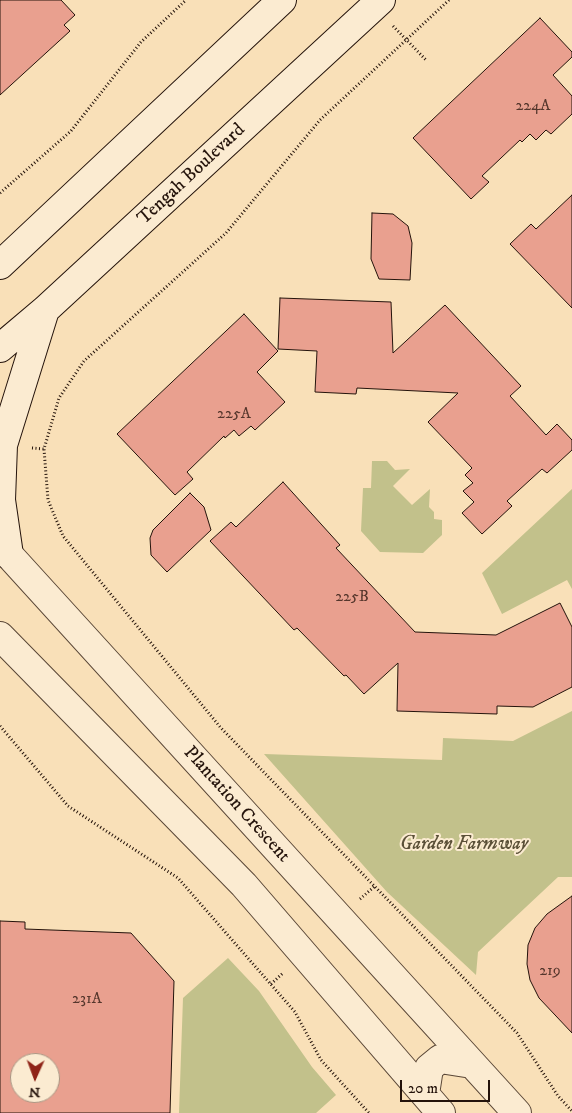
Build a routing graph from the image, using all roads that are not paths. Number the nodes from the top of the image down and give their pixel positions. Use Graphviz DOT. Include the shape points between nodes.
graph roads {
  1 [pos="282,0"];
  2 [pos="381,0"];
  3 [pos="0,265"];
  4 [pos="45,310"];
  5 [pos="0,348"];
  6 [pos="4,550"];
  7 [pos="0,636"];
  8 [pos="472,1064"];
  9 [pos="433,1104"];
  10 [pos="517,1113"];
  1 -- 3 [label="street"];
  2 -- 4 [label="street, Tengah Boulevard"];
  4 -- 5 [label="street, Tengah Boulevard"];
  4 -- 6 [label="street" via="3,445 1,500"];
  6 -- 8 [label="street, Plantation Crescent"];
  7 -- 9 [label="street" via="244,885"];
  8 -- 9 [label="street" via="440,1059 429,1068"];
  8 -- 10 [label="street, Plantation Crescent"];
}
